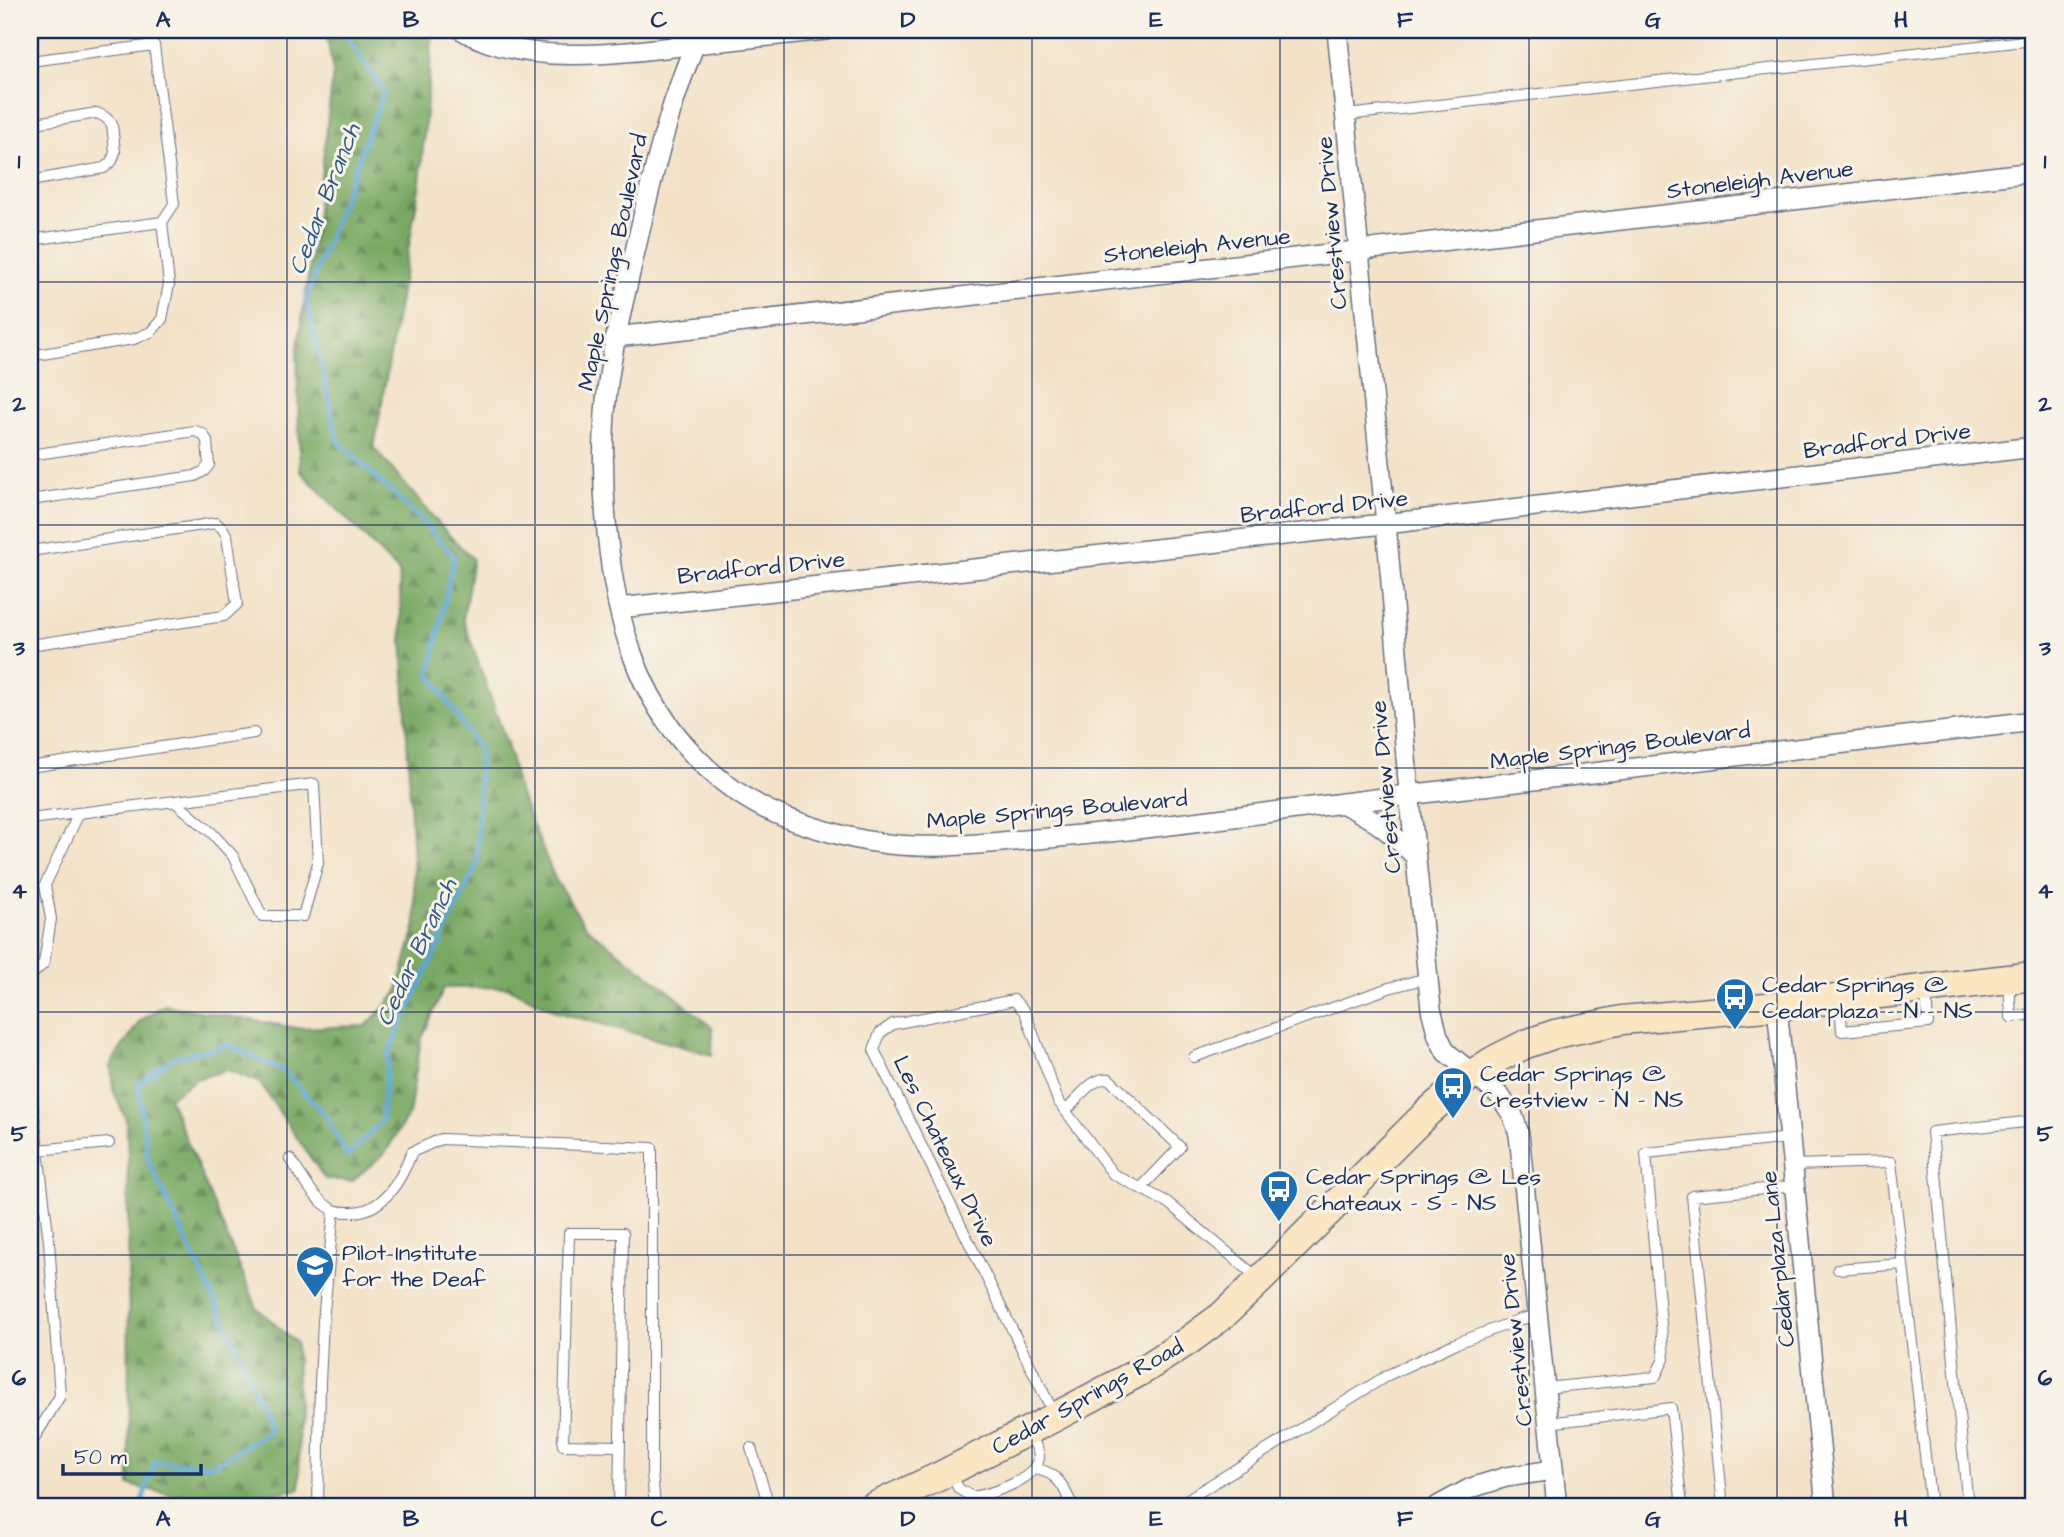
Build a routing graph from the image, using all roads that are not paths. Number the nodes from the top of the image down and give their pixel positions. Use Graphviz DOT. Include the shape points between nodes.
graph roads {
  1 [pos="462,30"];
  2 [pos="825,30"];
  3 [pos="1337,30"];
  4 [pos="698,37"];
  5 [pos="2034,40"];
  6 [pos="30,61"];
  7 [pos="1346,116"];
  8 [pos="30,124"];
  9 [pos="2034,172"];
  10 [pos="30,181"];
  11 [pos="162,222"];
  12 [pos="30,240"];
  13 [pos="1358,252"];
  14 [pos="616,337"];
  15 [pos="30,355"];
  16 [pos="2034,447"];
  17 [pos="30,455"];
  18 [pos="30,500"];
  19 [pos="1386,524"];
  20 [pos="30,551"];
  21 [pos="619,608"];
  22 [pos="30,646"];
  23 [pos="2034,721"];
  24 [pos="254,733"];
  25 [pos="30,767"];
  26 [pos="1409,795"];
  27 [pos="174,802"];
  28 [pos="1342,803"];
  29 [pos="79,813"];
  30 [pos="30,819"];
  31 [pos="1415,856"];
  32 [pos="30,976"];
  33 [pos="1427,978"];
  34 [pos="2022,978"];
  35 [pos="1777,1006"];
  36 [pos="2034,1014"];
  37 [pos="1194,1057"];
  38 [pos="1472,1074"];
  39 [pos="30,1084"];
  40 [pos="1066,1111"];
  41 [pos="2034,1121"];
  42 [pos="1790,1138"];
  43 [pos="109,1143"];
  44 [pos="38,1150"];
  45 [pos="290,1159"];
  46 [pos="1793,1165"];
  47 [pos="1795,1186"];
  48 [pos="1141,1188"];
  49 [pos="334,1211"];
  50 [pos="1903,1264"];
  51 [pos="1838,1269"];
  52 [pos="1260,1280"];
  53 [pos="1538,1316"];
  54 [pos="1545,1388"];
  55 [pos="1055,1417"];
  56 [pos="1548,1423"];
  57 [pos="1027,1430"];
  58 [pos="619,1446"];
  59 [pos="751,1448"];
  60 [pos="30,1450"];
  61 [pos="1036,1469"];
  62 [pos="1553,1470"];
  63 [pos="948,1471"];
  64 [pos="318,1507"];
  65 [pos="619,1507"];
  66 [pos="654,1507"];
  67 [pos="767,1507"];
  68 [pos="873,1507"];
  69 [pos="1073,1507"];
  70 [pos="1175,1507"];
  71 [pos="1437,1507"];
  72 [pos="1557,1507"];
  73 [pos="1682,1507"];
  74 [pos="1723,1507"];
  75 [pos="1826,1507"];
  76 [pos="1931,1507"];
  77 [pos="1968,1507"];
  1 -- 4 [label="street" via="506,47 548,53 621,54"];
  2 -- 4 [label="street"];
  3 -- 7 [label="street, Crestview Drive"];
  4 -- 14 [label="street, Maple Springs Boulevard" via="655,166"];
  5 -- 7 [label="lane"];
  6 -- 11 [label="lane" via="153,45 174,204"];
  7 -- 13 [label="street, Crestview Drive"];
  8 -- 10 [label="lane" via="97,113 112,124 116,152 104,168"];
  9 -- 13 [label="street, Stoneleigh Avenue"];
  11 -- 12 [label="lane"];
  11 -- 15 [label="lane" via="169,284 162,319 151,332 134,339"];
  13 -- 14 [label="street, Stoneleigh Avenue"];
  13 -- 19 [label="street, Crestview Drive"];
  14 -- 21 [label="street, Maple Springs Boulevard" via="605,412 604,465 605,514"];
  16 -- 19 [label="street, Bradford Drive"];
  17 -- 18 [label="lane" via="195,431 206,441 209,465 195,475"];
  19 -- 21 [label="street, Bradford Drive"];
  19 -- 26 [label="street, Crestview Drive"];
  20 -- 22 [label="lane" via="216,523 227,536 237,604 224,616"];
  21 -- 28 [label="street, Maple Springs Boulevard" via="633,657 665,721 687,748 716,776 765,810 837,834 904,846 954,846 1106,833"];
  23 -- 26 [label="street, Maple Springs Boulevard"];
  24 -- 25 [label="lane"];
  26 -- 28 [label="street, Maple Springs Boulevard"];
  26 -- 31 [label="street, Crestview Drive"];
  27 -- 27 [label="lane" via="314,784 318,863 303,916 262,916 233,856"];
  27 -- 29 [label="lane"];
  28 -- 31 [label="street" via="1374,819"];
  29 -- 30 [label="lane"];
  29 -- 32 [label="lane" via="45,885 51,919 44,963"];
  31 -- 33 [label="street, Crestview Drive"];
  33 -- 37 [label="lane"];
  33 -- 38 [label="street, Crestview Drive" via="1438,1037 1446,1052"];
  34 -- 35 [label="main road, Cedar Springs Road"];
  34 -- 36 [label="lane" via="2011,1017"];
  35 -- 38 [label="main road, Cedar Springs Road" via="1586,1026 1525,1044"];
  35 -- 42 [label="street, Cedarplaza Lane"];
  38 -- 52 [label="main road, Cedar Springs Road"];
  38 -- 53 [label="street, Crestview Drive" via="1500,1096 1519,1134"];
  39 -- 44 [label="lane"];
  40 -- 48 [label="lane, Les Chateaux Drive" via="1113,1174"];
  40 -- 48 [label="lane" via="1091,1084 1109,1079 1180,1147"];
  40 -- 55 [label="lane, Les Chateaux Drive" via="1058,1101 1025,1012 1014,1000 893,1024 880,1033 874,1050"];
  41 -- 77 [label="lane" via="1932,1132"];
  42 -- 46 [label="street, Cedarplaza Lane"];
  42 -- 54 [label="lane" via="1646,1153 1664,1359 1655,1377"];
  43 -- 44 [label="lane"];
  44 -- 60 [label="lane" via="60,1396"];
  45 -- 49 [label="lane" via="315,1195"];
  46 -- 47 [label="street, Cedarplaza Lane"];
  46 -- 50 [label="lane" via="1891,1162"];
  47 -- 74 [label="lane" via="1692,1196"];
  47 -- 75 [label="street, Cedarplaza Lane"];
  48 -- 52 [label="lane, Les Chateaux Drive" via="1167,1202"];
  49 -- 64 [label="lane" via="323,1333"];
  49 -- 66 [label="lane" via="377,1206 393,1189 412,1153 441,1139 652,1148"];
  50 -- 51 [label="lane"];
  50 -- 76 [label="lane"];
  52 -- 55 [label="main road, Cedar Springs Road" via="1188,1341"];
  53 -- 54 [label="street, Crestview Drive"];
  53 -- 70 [label="lane" via="1454,1344 1388,1375"];
  54 -- 56 [label="street, Crestview Drive"];
  55 -- 57 [label="main road, Cedar Springs Road"];
  56 -- 62 [label="street, Crestview Drive"];
  56 -- 73 [label="lane" via="1671,1408"];
  57 -- 61 [label="lane" via="1039,1455"];
  57 -- 63 [label="main road, Cedar Springs Road"];
  58 -- 58 [label="lane" via="623,1233 569,1233 563,1445"];
  58 -- 65 [label="lane"];
  59 -- 67 [label="lane"];
  61 -- 63 [label="lane" via="988,1494 972,1497 959,1489"];
  61 -- 69 [label="lane" via="1054,1474"];
  62 -- 71 [label="street" via="1471,1488"];
  62 -- 72 [label="street, Crestview Drive"];
  63 -- 68 [label="main road, Cedar Springs Road"];
}
